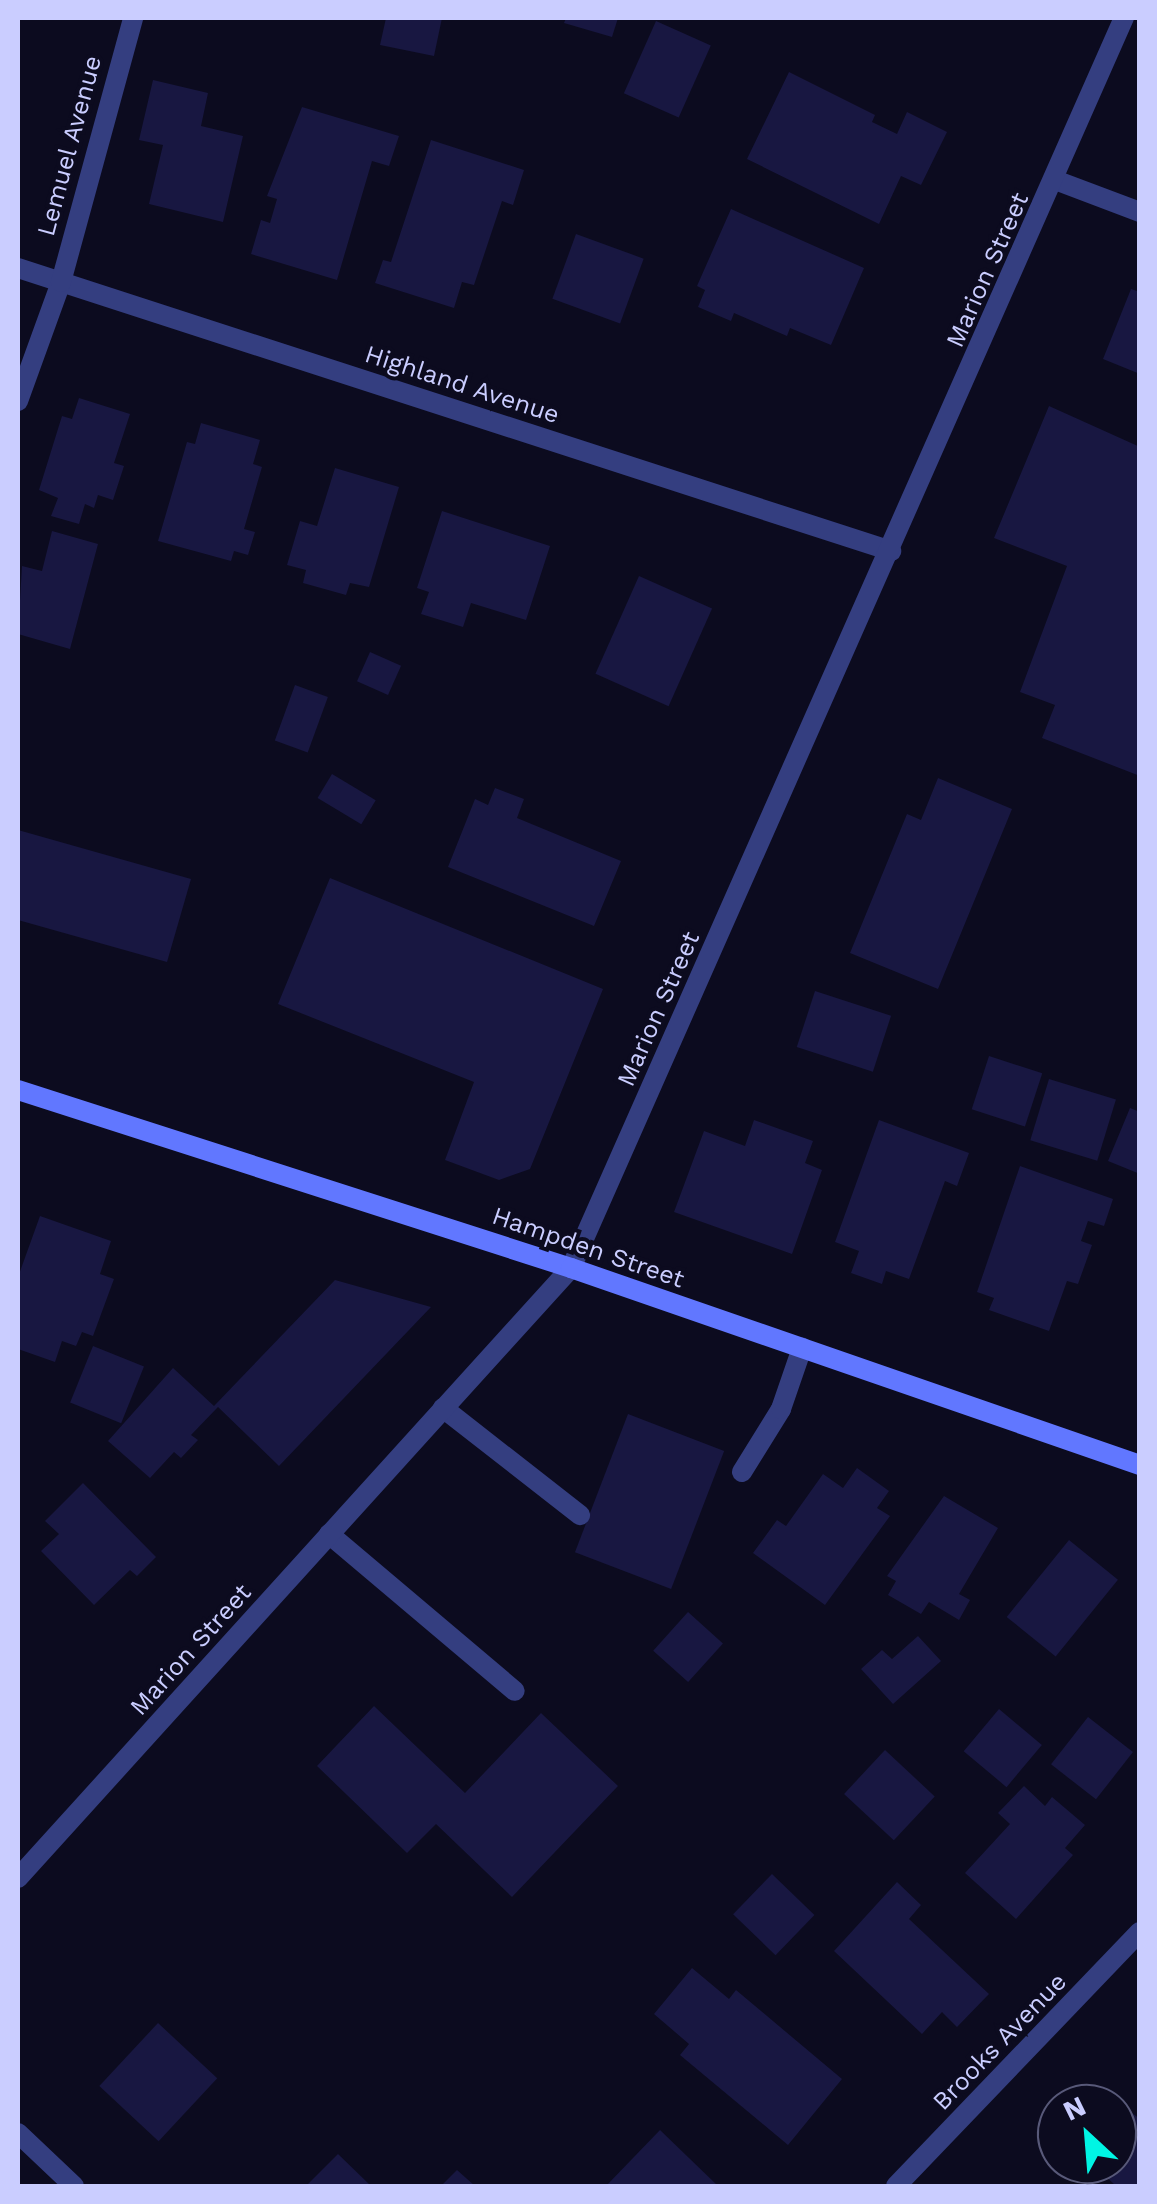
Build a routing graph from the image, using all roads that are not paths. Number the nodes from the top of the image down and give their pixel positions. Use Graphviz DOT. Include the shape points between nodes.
graph roads {
  1 [pos="133,18"];
  2 [pos="1124,18"];
  3 [pos="1055,180"];
  4 [pos="1140,212"];
  5 [pos="18,268"];
  6 [pos="62,282"];
  7 [pos="18,401"];
  8 [pos="891,551"];
  9 [pos="18,1090"];
  10 [pos="571,1268"];
  11 [pos="802,1348"];
  12 [pos="443,1408"];
  13 [pos="1140,1465"];
  14 [pos="742,1472"];
  15 [pos="580,1515"];
  16 [pos="329,1534"];
  17 [pos="516,1691"];
  18 [pos="18,1878"];
  19 [pos="1140,1932"];
  20 [pos="18,2133"];
  21 [pos="74,2186"];
  22 [pos="896,2186"];
  1 -- 6 [label="street, Lemuel Avenue"];
  2 -- 3 [label="street, Marion Street"];
  3 -- 4 [label="street"];
  3 -- 8 [label="street, Marion Street"];
  5 -- 6 [label="street, Highland Avenue"];
  6 -- 7 [label="street, Lemuel Avenue"];
  6 -- 8 [label="street, Highland Avenue"];
  8 -- 10 [label="street, Marion Street"];
  9 -- 10 [label="main road, Hampden Street"];
  10 -- 11 [label="main road, Hampden Street"];
  10 -- 12 [label="street, Marion Street"];
  11 -- 13 [label="main road, Hampden Street"];
  11 -- 14 [label="street" via="780,1408"];
  12 -- 15 [label="street"];
  12 -- 16 [label="street, Marion Street"];
  16 -- 17 [label="street"];
  16 -- 18 [label="street, Marion Street"];
  19 -- 22 [label="street, Brooks Avenue"];
  20 -- 21 [label="street"];
}
